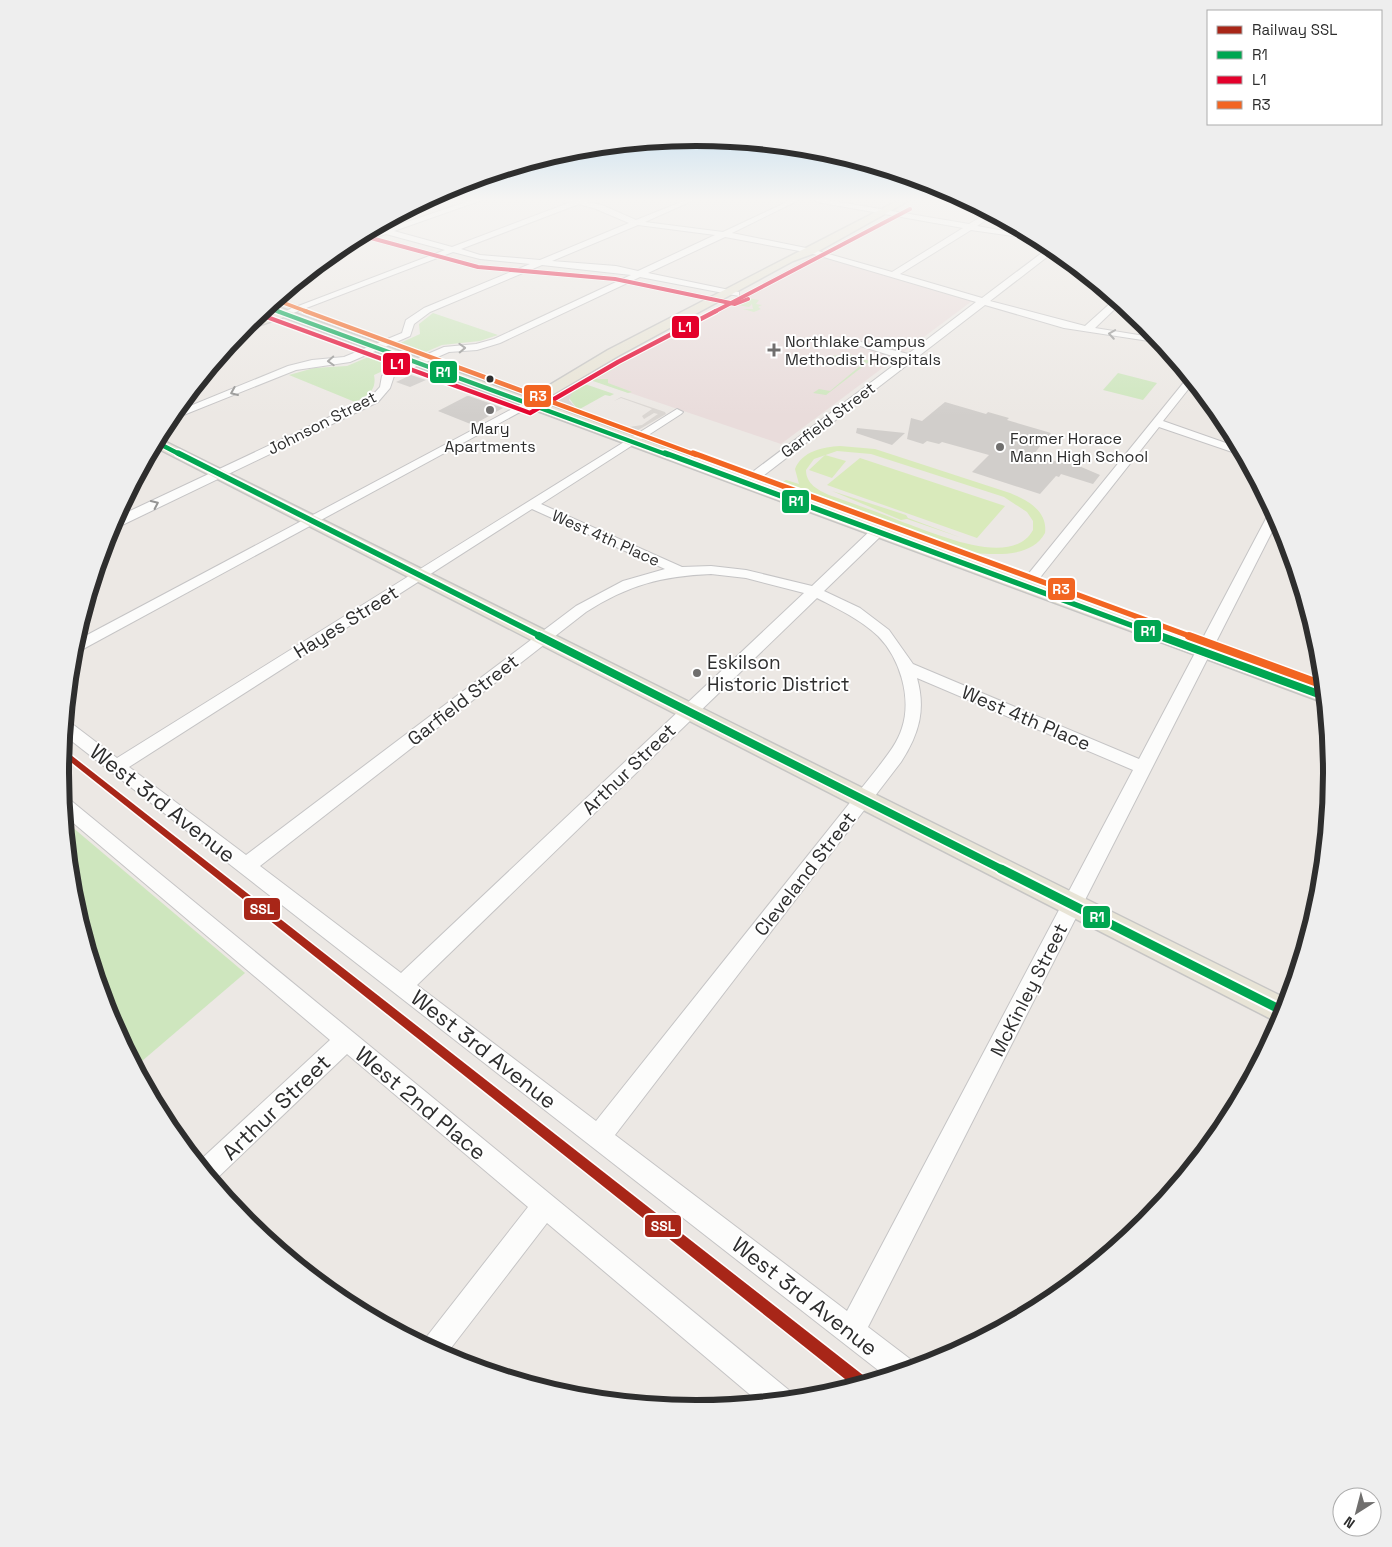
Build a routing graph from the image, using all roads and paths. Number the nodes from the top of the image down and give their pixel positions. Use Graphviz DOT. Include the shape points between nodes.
graph roads {
  1 [pos="393,272"];
  2 [pos="517,272"];
  3 [pos="628,272"];
  4 [pos="644,272"];
  5 [pos="766,272"];
  6 [pos="888,272"];
  7 [pos="898,272"];
  8 [pos="1023,272"];
  9 [pos="640,274"];
  10 [pos="895,274"];
  11 [pos="731,293"];
  12 [pos="985,301"];
  13 [pos="1113,305"];
  14 [pos="274,309"];
  15 [pos="285,313"];
  16 [pos="259,323"];
  17 [pos="1087,330"];
  18 [pos="1149,339"];
  19 [pos="860,343"];
  20 [pos="377,347"];
  21 [pos="910,358"];
  22 [pos="417,362"];
  23 [pos="1187,384"];
  24 [pos="529,403"];
  25 [pos="677,412"];
  26 [pos="182,414"];
  27 [pos="1156,422"];
  28 [pos="632,441"];
  29 [pos="162,445"];
  30 [pos="1233,450"];
  31 [pos="219,474"];
  32 [pos="746,483"];
  33 [pos="531,504"];
  34 [pos="122,520"];
  35 [pos="312,521"];
  36 [pos="1271,522"];
  37 [pos="878,531"];
  38 [pos="680,571"];
  39 [pos="420,575"];
  40 [pos="1026,586"];
  41 [pos="814,592"];
  42 [pos="543,638"];
  43 [pos="82,644"];
  44 [pos="1204,651"];
  45 [pos="908,668"];
  46 [pos="1318,694"];
  47 [pos="689,712"];
  48 [pos="70,731"];
  49 [pos="116,766"];
  50 [pos="1144,768"];
  51 [pos="863,799"];
  52 [pos="70,810"];
  53 [pos="246,866"];
  54 [pos="1073,905"];
  55 [pos="402,986"];
  56 [pos="1278,1008"];
  57 [pos="346,1040"];
  58 [pos="599,1137"];
  59 [pos="210,1170"];
  60 [pos="545,1206"];
  61 [pos="851,1332"];
  62 [pos="437,1344"];
  63 [pos="898,1367"];
  64 [pos="773,1395"];
  1 -- 15 [label="street"];
  2 -- 20 [label="street" via="427,310 411,320 406,328 407,334"];
  3 -- 9 [label="street"];
  4 -- 9 [label="street, Johnson Street"];
  5 -- 11 [label="main road"];
  6 -- 10 [label="street"];
  7 -- 10 [label="street"];
  8 -- 12 [label="street, Garfield Street"];
  9 -- 11 [label="street"];
  22 -- 9 [label="street, Johnson Street, one-way" via="446,349 497,342"];
  10 -- 12 [label="street"];
  11 -- 24 [label="main road" via="658,333 613,353"];
  12 -- 17 [label="street"];
  12 -- 21 [label="street, Garfield Street"];
  13 -- 17 [label="street"];
  14 -- 15 [label="main road"];
  15 -- 16 [label="main road"];
  15 -- 20 [label="main road"];
  18 -- 17 [label="street, one-way"];
  19 -- 21 [label="street"];
  20 -- 22 [label="main road"];
  20 -- 26 [label="street, one-way" via="346,360 292,368"];
  21 -- 32 [label="street, Garfield Street"];
  22 -- 24 [label="main road"];
  22 -- 31 [label="street, Johnson Street" via="388,375 385,388 374,400"];
  23 -- 27 [label="street"];
  24 -- 28 [label="main road"];
  24 -- 35 [label="street"];
  25 -- 28 [label="street, Hayes Street"];
  27 -- 30 [label="street"];
  27 -- 40 [label="street"];
  28 -- 32 [label="main road"];
  28 -- 33 [label="street, Hayes Street"];
  29 -- 31 [label="main road"];
  34 -- 31 [label="street, Johnson Street, one-way"];
  31 -- 35 [label="main road"];
  32 -- 37 [label="main road"];
  33 -- 38 [label="street, West 4th Place"];
  33 -- 39 [label="street, Hayes Street"];
  35 -- 39 [label="main road"];
  35 -- 43 [label="street"];
  36 -- 44 [label="street, McKinley Street"];
  37 -- 40 [label="main road"];
  37 -- 41 [label="street, Arthur Street"];
  38 -- 41 [label="street, Garfield Street" via="750,573"];
  38 -- 42 [label="street, Garfield Street" via="617,588 586,605"];
  39 -- 42 [label="main road"];
  39 -- 49 [label="street, Hayes Street"];
  40 -- 44 [label="main road"];
  41 -- 45 [label="street, Cleveland Street" via="877,628"];
  41 -- 47 [label="street, Arthur Street"];
  42 -- 47 [label="main road"];
  42 -- 53 [label="street, Garfield Street"];
  44 -- 46 [label="main road"];
  44 -- 50 [label="street, McKinley Street"];
  45 -- 50 [label="street, West 4th Place"];
  45 -- 51 [label="street, Cleveland Street" via="914,705 910,729 895,756"];
  47 -- 51 [label="main road"];
  47 -- 55 [label="street, Arthur Street"];
  48 -- 49 [label="street, West 3rd Avenue"];
  49 -- 53 [label="street, West 3rd Avenue"];
  50 -- 54 [label="street, McKinley Street"];
  51 -- 54 [label="main road"];
  51 -- 58 [label="street, Cleveland Street"];
  52 -- 57 [label="street, West 2nd Place"];
  53 -- 55 [label="street, West 3rd Avenue"];
  54 -- 56 [label="main road"];
  54 -- 61 [label="street, McKinley Street"];
  55 -- 58 [label="street, West 3rd Avenue"];
  57 -- 59 [label="street, Arthur Street"];
  57 -- 60 [label="street, West 2nd Place"];
  58 -- 61 [label="street, West 3rd Avenue"];
  60 -- 62 [label="street"];
  60 -- 64 [label="street, West 2nd Place"];
  61 -- 63 [label="street, West 3rd Avenue"];
}
